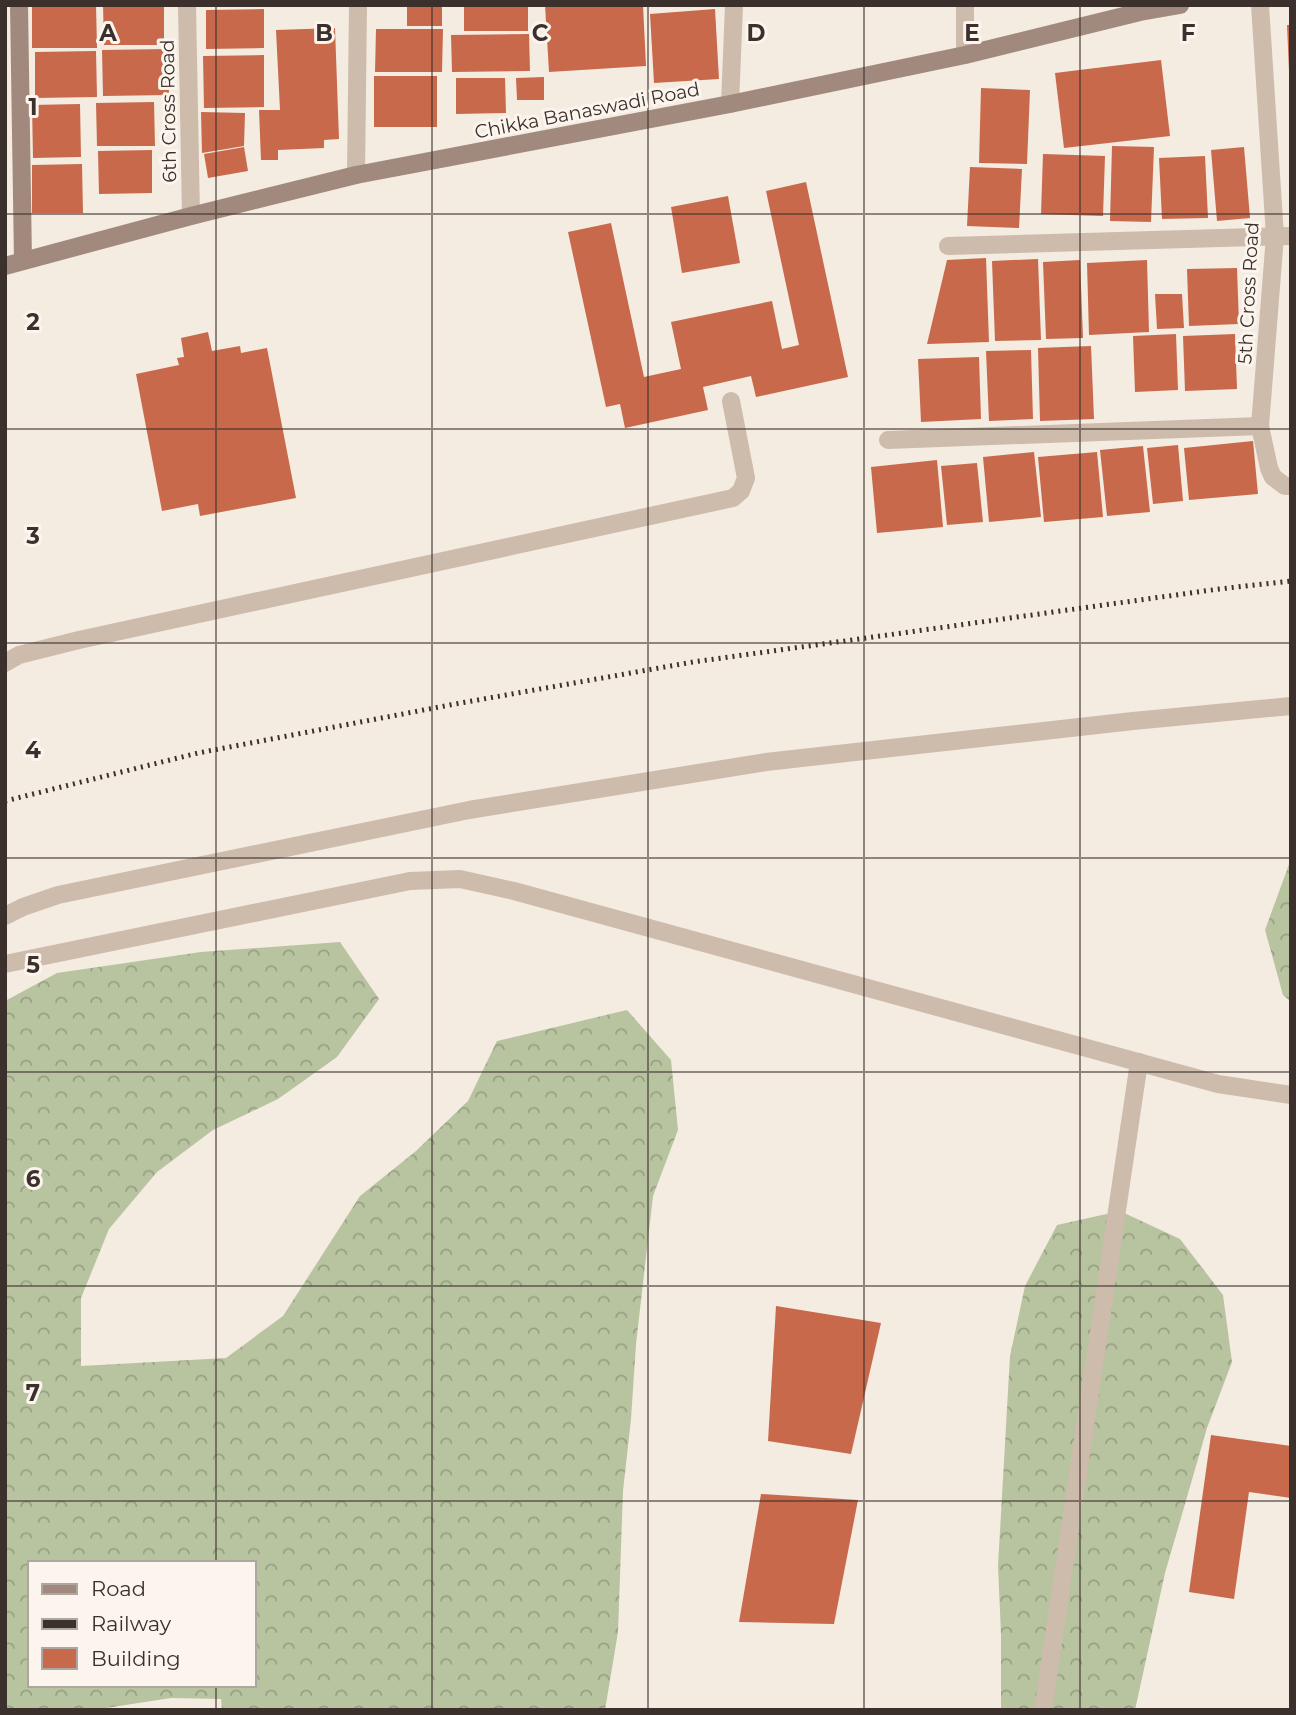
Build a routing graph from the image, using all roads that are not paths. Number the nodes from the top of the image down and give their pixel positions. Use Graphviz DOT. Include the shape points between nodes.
graph roads {
  1 [pos="19,5"];
  2 [pos="187,5"];
  3 [pos="358,5"];
  4 [pos="734,5"];
  5 [pos="965,5"];
  6 [pos="1180,5"];
  7 [pos="1260,5"];
  8 [pos="1140,9"];
  9 [pos="965,55"];
  10 [pos="730,104"];
  11 [pos="356,175"];
  12 [pos="191,216"];
  13 [pos="1283,236"];
  14 [pos="948,246"];
  15 [pos="14,263"];
  16 [pos="731,401"];
  17 [pos="1261,426"];
  18 [pos="888,440"];
  19 [pos="1291,486"];
  20 [pos="5,663"];
  21 [pos="1291,706"];
  22 [pos="5,916"];
  23 [pos="5,964"];
  24 [pos="1139,1062"];
  25 [pos="1291,1095"];
  26 [pos="1043,1710"];
  1 -- 15 [label="main road"];
  2 -- 12 [label="street, 6th Cross Road"];
  3 -- 11 [label="street"];
  4 -- 10 [label="street"];
  5 -- 9 [label="street"];
  6 -- 8 [label="main road, Chikka Banaswadi Road"];
  7 -- 13 [label="street, 5th Cross Road"];
  8 -- 9 [label="main road, Chikka Banaswadi Road"];
  9 -- 10 [label="main road, Chikka Banaswadi Road"];
  10 -- 11 [label="main road, Chikka Banaswadi Road"];
  11 -- 12 [label="main road, Chikka Banaswadi Road"];
  12 -- 15 [label="main road, Chikka Banaswadi Road"];
  13 -- 14 [label="street"];
  13 -- 17 [label="street, 5th Cross Road"];
  16 -- 20 [label="street" via="747,478 733,498 79,640"];
  17 -- 18 [label="street"];
  17 -- 19 [label="street, 5th Cross Road" via="1273,477"];
  21 -- 22 [label="street" via="766,762 468,810 58,895"];
  23 -- 24 [label="street" via="411,881 460,879"];
  24 -- 25 [label="street" via="1218,1084"];
  24 -- 26 [label="street"];
}
